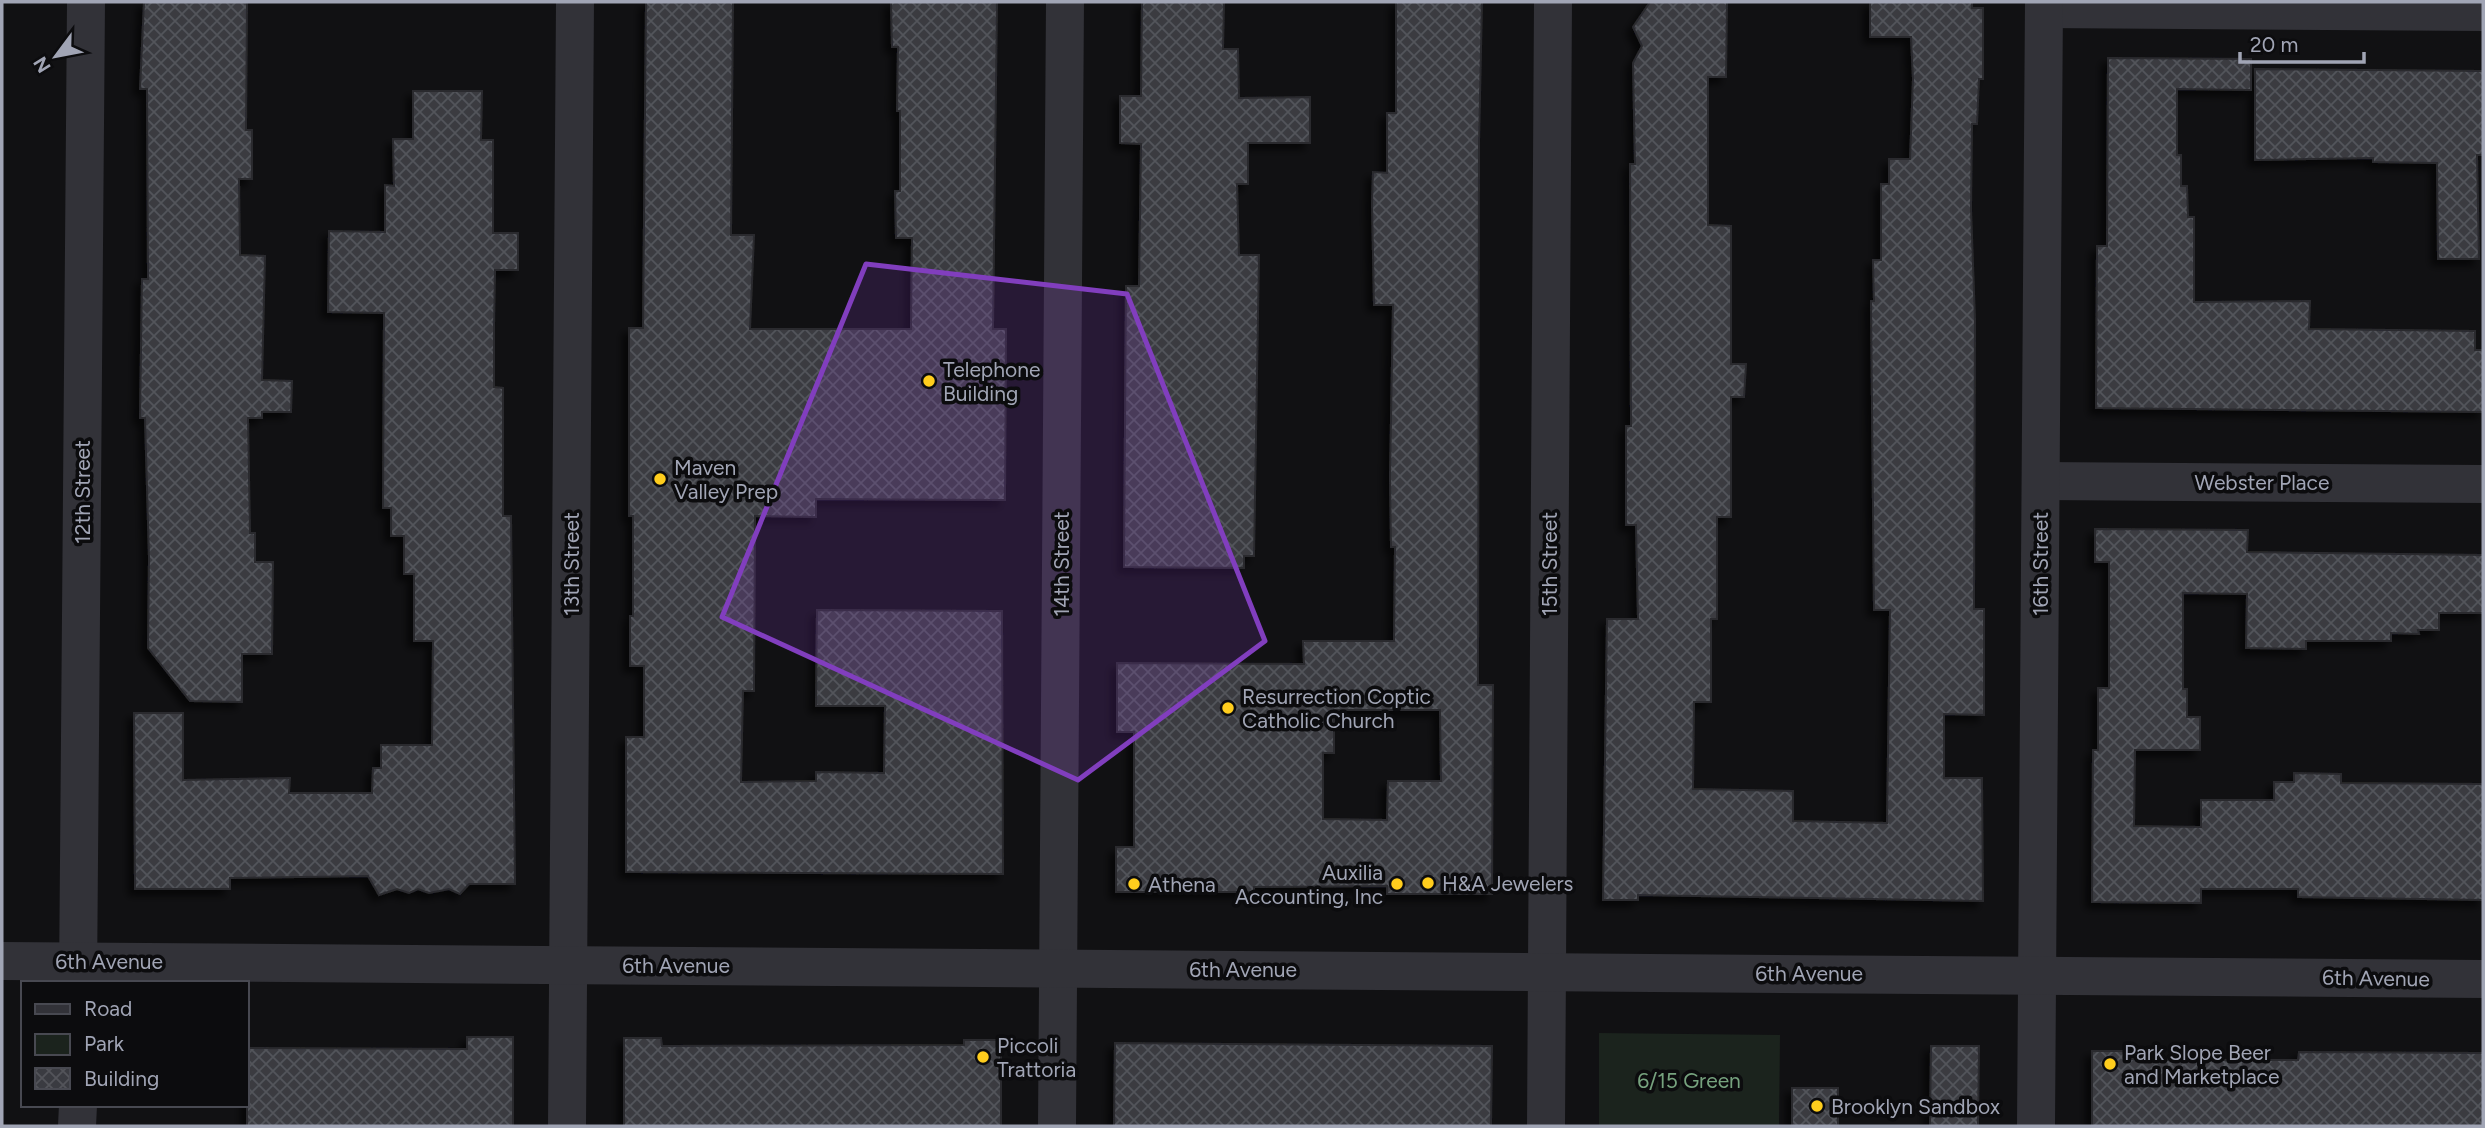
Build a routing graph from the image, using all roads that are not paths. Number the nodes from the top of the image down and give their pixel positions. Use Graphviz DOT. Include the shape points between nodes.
graph roads {
  1 [pos="86,2"];
  2 [pos="575,2"];
  3 [pos="1065,2"];
  4 [pos="1553,2"];
  5 [pos="2044,5"];
  6 [pos="2483,12"];
  7 [pos="2040,481"];
  8 [pos="2483,484"];
  9 [pos="2,961"];
  10 [pos="569,965"];
  11 [pos="1058,968"];
  12 [pos="1548,971"];
  13 [pos="78,972"];
  14 [pos="2037,975"];
  15 [pos="2483,979"];
  16 [pos="78,1107"];
  17 [pos="77,1126"];
  18 [pos="567,1126"];
  19 [pos="1057,1126"];
  20 [pos="1546,1126"];
  21 [pos="2036,1126"];
  1 -- 13 [label="street, 12th Street"];
  2 -- 10 [label="street, 13th Street"];
  3 -- 11 [label="street, 14th Street"];
  4 -- 12 [label="street, 15th Street"];
  5 -- 6 [label="street"];
  5 -- 7 [label="street, 16th Street"];
  7 -- 8 [label="street, Webster Place"];
  7 -- 14 [label="street, 16th Street"];
  9 -- 13 [label="street, 6th Avenue"];
  10 -- 11 [label="street, 6th Avenue"];
  10 -- 13 [label="street, 6th Avenue"];
  10 -- 18 [label="street, 13th Street"];
  11 -- 12 [label="street, 6th Avenue"];
  11 -- 19 [label="street, 14th Street"];
  12 -- 14 [label="street, 6th Avenue"];
  12 -- 20 [label="street, 15th Street"];
  14 -- 15 [label="street, 6th Avenue"];
  14 -- 21 [label="street, 16th Street"];
  16 -- 17 [label="street"];
}
